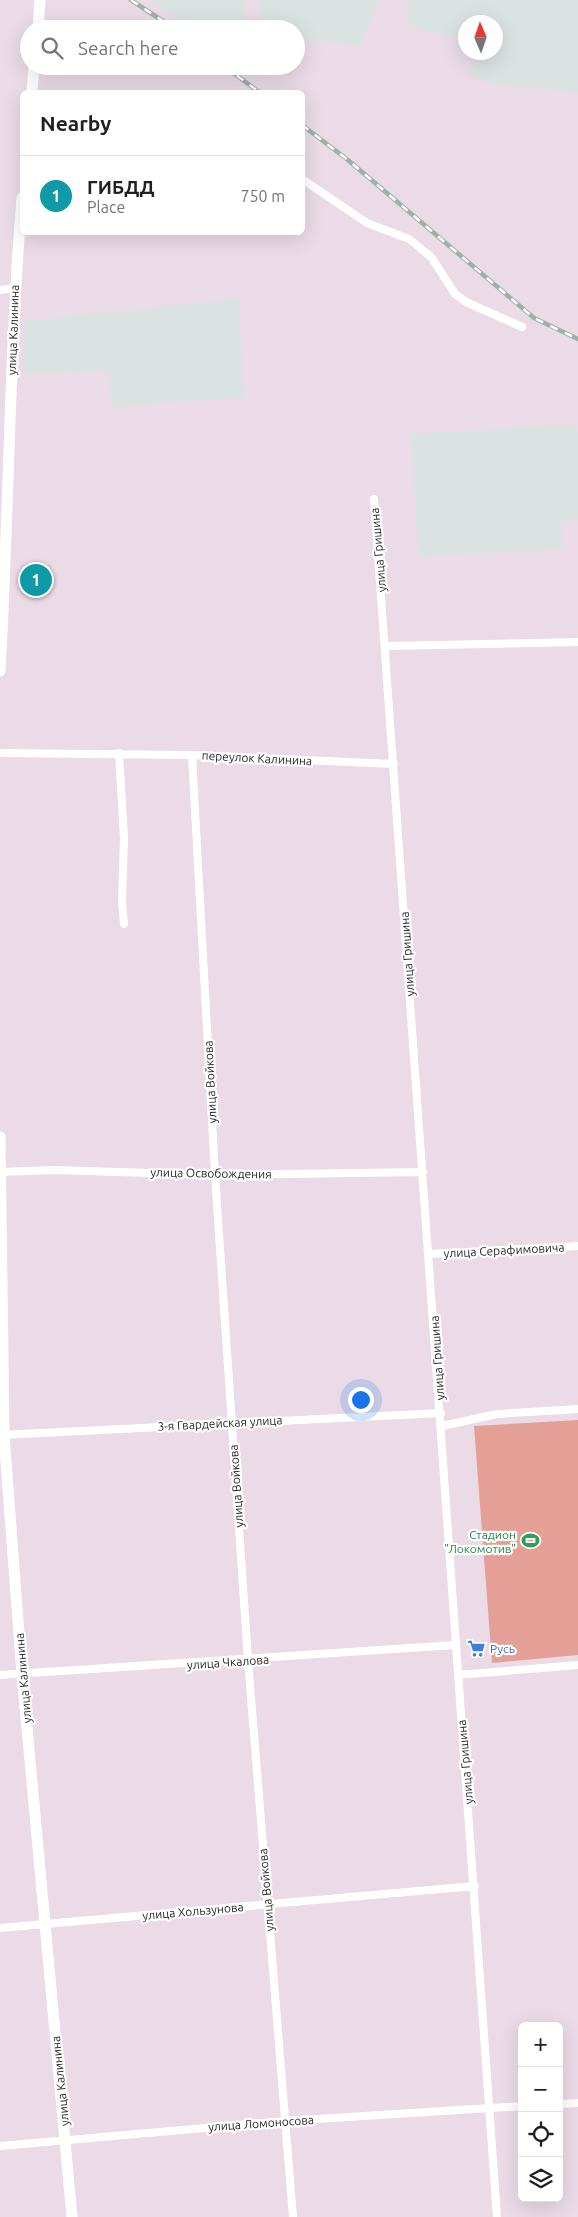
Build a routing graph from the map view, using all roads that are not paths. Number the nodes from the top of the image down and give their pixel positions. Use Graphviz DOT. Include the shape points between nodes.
graph roads {
  1 [pos="40,0"];
  2 [pos="39,20"];
  3 [pos="33,75"];
  4 [pos="32,90"];
  5 [pos="305,181"];
  6 [pos="20,220"];
  7 [pos="14,288"];
  8 [pos="0,290"];
  9 [pos="522,328"];
  10 [pos="374,499"];
  11 [pos="578,642"];
  12 [pos="386,646"];
  13 [pos="0,671"];
  14 [pos="0,753"];
  15 [pos="120,753"];
  16 [pos="192,755"];
  17 [pos="394,764"];
  18 [pos="124,924"];
  19 [pos="0,1137"];
  20 [pos="1,1172"];
  21 [pos="423,1172"];
  22 [pos="215,1175"];
  23 [pos="578,1246"];
  24 [pos="429,1254"];
  25 [pos="578,1409"];
  26 [pos="441,1413"];
  27 [pos="232,1422"];
  28 [pos="442,1426"];
  29 [pos="2,1435"];
  30 [pos="455,1645"];
  31 [pos="248,1660"];
  32 [pos="578,1664"];
  33 [pos="22,1674"];
  34 [pos="0,1675"];
  35 [pos="458,1675"];
  36 [pos="475,1886"];
  37 [pos="267,1905"];
  38 [pos="44,1923"];
  39 [pos="0,1928"];
  40 [pos="578,2103"];
  41 [pos="563,2104"];
  42 [pos="518,2106"];
  43 [pos="491,2107"];
  44 [pos="286,2121"];
  45 [pos="65,2138"];
  46 [pos="0,2146"];
  47 [pos="72,2217"];
  48 [pos="293,2217"];
  49 [pos="497,2217"];
  1 -- 2 [label="street"];
  3 -- 4 [label="street"];
  5 -- 9 [label="street" via="367,223 420,247 432,258 455,294 466,302"];
  6 -- 7 [label="street, улица Калинина"];
  7 -- 8 [label="street"];
  7 -- 13 [label="street, улица Калинина" via="7,557"];
  10 -- 12 [label="street, улица Гришина"];
  11 -- 12 [label="street"];
  12 -- 17 [label="street, улица Гришина"];
  14 -- 15 [label="street, переулок Калинина"];
  15 -- 16 [label="street, переулок Калинина"];
  15 -- 18 [label="street"];
  16 -- 17 [label="street, переулок Калинина"];
  16 -- 22 [label="street, улица Войкова"];
  17 -- 21 [label="street, улица Гришина"];
  19 -- 20 [label="street, улица Калинина"];
  20 -- 22 [label="street, улица Освобождения" via="53,1170"];
  20 -- 29 [label="street, улица Калинина"];
  21 -- 22 [label="street, улица Освобождения"];
  21 -- 24 [label="street, улица Гришина"];
  22 -- 27 [label="street, улица Войкова"];
  23 -- 24 [label="street, улица Серафимовича"];
  24 -- 26 [label="street, улица Гришина"];
  25 -- 28 [label="street" via="496,1414"];
  26 -- 27 [label="street, 3-я Гвардейская улица"];
  26 -- 28 [label="street, улица Гришина"];
  27 -- 29 [label="street, 3-я Гвардейская улица"];
  27 -- 31 [label="street, улица Войкова"];
  28 -- 30 [label="street, улица Гришина"];
  29 -- 33 [label="street, улица Калинина"];
  30 -- 31 [label="street, улица Чкалова"];
  30 -- 35 [label="street, улица Гришина"];
  31 -- 33 [label="street, улица Чкалова"];
  31 -- 37 [label="street, улица Войкова"];
  32 -- 35 [label="street"];
  33 -- 34 [label="street, улица Чкалова"];
  33 -- 38 [label="street, улица Калинина"];
  35 -- 36 [label="street, улица Гришина"];
  36 -- 37 [label="street, улица Хользунова"];
  36 -- 43 [label="street, улица Гришина"];
  37 -- 38 [label="street, улица Хользунова"];
  37 -- 44 [label="street, улица Войкова"];
  38 -- 39 [label="street, улица Хользунова"];
  38 -- 45 [label="street, улица Калинина"];
  40 -- 41 [label="street"];
  42 -- 43 [label="street, улица Ломоносова"];
  43 -- 44 [label="street, улица Ломоносова"];
  43 -- 49 [label="street, улица Гришина"];
  44 -- 45 [label="street, улица Ломоносова"];
  44 -- 48 [label="street, улица Войкова"];
  45 -- 46 [label="street, улица Ломоносова"];
  45 -- 47 [label="street, улица Калинина"];
}
